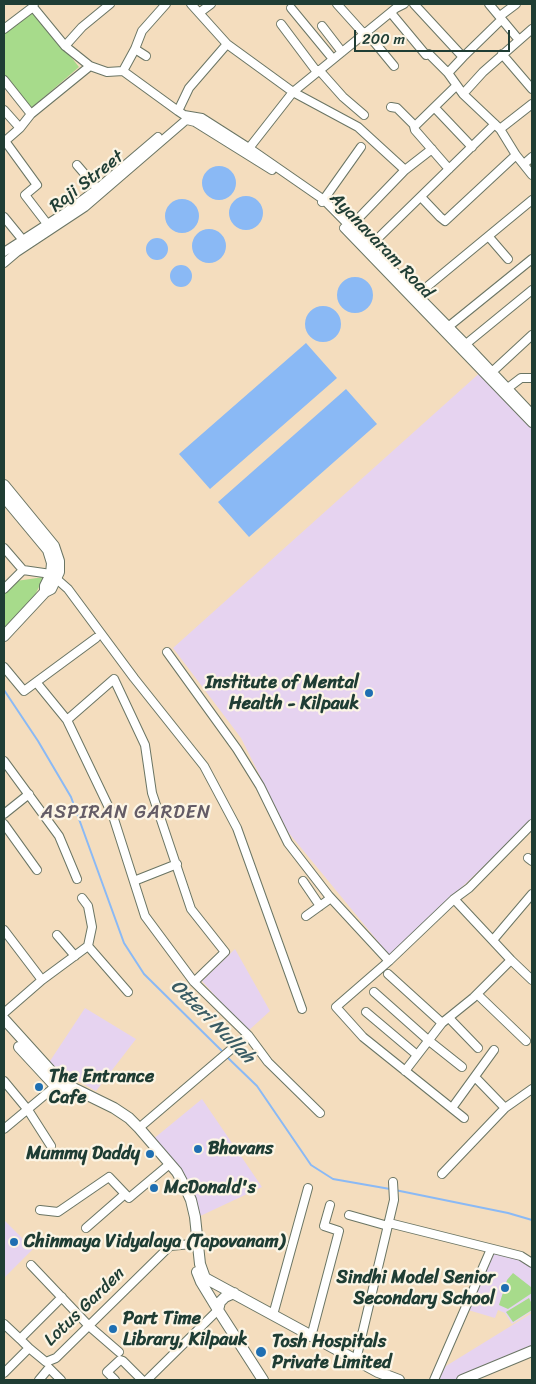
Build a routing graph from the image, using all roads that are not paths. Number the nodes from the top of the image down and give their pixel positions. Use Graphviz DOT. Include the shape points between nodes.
graph roads {
  1 [pos="109,4"];
  2 [pos="166,4"];
  3 [pos="192,4"];
  4 [pos="211,4"];
  5 [pos="337,4"];
  6 [pos="404,4"];
  7 [pos="414,4"];
  8 [pos="488,4"];
  9 [pos="516,4"];
  10 [pos="33,6"];
  11 [pos="291,8"];
  12 [pos="393,8"];
  13 [pos="199,13"];
  14 [pos="501,18"];
  15 [pos="281,24"];
  16 [pos="322,26"];
  17 [pos="4,29"];
  18 [pos="532,29"];
  19 [pos="365,33"];
  20 [pos="519,40"];
  21 [pos="227,44"];
  22 [pos="65,46"];
  23 [pos="135,49"];
  24 [pos="342,52"];
  25 [pos="502,54"];
  26 [pos="146,56"];
  27 [pos="463,57"];
  28 [pos="333,59"];
  29 [pos="90,66"];
  30 [pos="394,66"];
  31 [pos="123,71"];
  32 [pos="318,71"];
  33 [pos="448,73"];
  34 [pos="4,80"];
  35 [pos="456,86"];
  36 [pos="532,89"];
  37 [pos="293,92"];
  38 [pos="463,94"];
  39 [pos="532,104"];
  40 [pos="391,107"];
  41 [pos="435,108"];
  42 [pos="4,110"];
  43 [pos="31,114"];
  44 [pos="364,114"];
  45 [pos="183,115"];
  46 [pos="414,126"];
  47 [pos="498,127"];
  48 [pos="20,128"];
  49 [pos="4,141"];
  50 [pos="361,147"];
  51 [pos="472,147"];
  52 [pos="432,149"];
  53 [pos="247,150"];
  54 [pos="516,155"];
  55 [pos="532,157"];
  56 [pos="524,164"];
  57 [pos="78,165"];
  58 [pos="449,168"];
  59 [pos="405,170"];
  60 [pos="532,175"];
  61 [pos="99,191"];
  62 [pos="421,197"];
  63 [pos="532,200"];
  64 [pos="322,202"];
  65 [pos="4,217"];
  66 [pos="48,225"];
  67 [pos="350,227"];
  68 [pos="489,237"];
  69 [pos="22,239"];
  70 [pos="370,246"];
  71 [pos="4,252"];
  72 [pos="508,260"];
  73 [pos="532,260"];
  74 [pos="4,263"];
  75 [pos="532,290"];
  76 [pos="417,295"];
  77 [pos="448,326"];
  78 [pos="532,335"];
  79 [pos="466,344"];
  80 [pos="492,372"];
  81 [pos="532,378"];
  82 [pos="505,390"];
  83 [pos="532,414"];
  84 [pos="532,423"];
  85 [pos="4,486"];
  86 [pos="4,497"];
  87 [pos="4,548"];
  88 [pos="23,570"];
  89 [pos="54,577"];
  90 [pos="4,589"];
  91 [pos="4,636"];
  92 [pos="96,638"];
  93 [pos="167,652"];
  94 [pos="4,667"];
  95 [pos="36,682"];
  96 [pos="67,720"];
  97 [pos="4,761"];
  98 [pos="29,794"];
  99 [pos="4,814"];
  100 [pos="4,824"];
  101 [pos="532,826"];
  102 [pos="177,864"];
  103 [pos="37,870"];
  104 [pos="77,879"];
  105 [pos="134,881"];
  106 [pos="303,881"];
  107 [pos="532,894"];
  108 [pos="82,898"];
  109 [pos="331,898"];
  110 [pos="454,899"];
  111 [pos="320,906"];
  112 [pos="306,916"];
  113 [pos="4,930"];
  114 [pos="57,935"];
  115 [pos="493,940"];
  116 [pos="88,946"];
  117 [pos="75,956"];
  118 [pos="511,960"];
  119 [pos="389,961"];
  120 [pos="388,974"];
  121 [pos="42,980"];
  122 [pos="532,980"];
  123 [pos="194,982"];
  124 [pos="128,992"];
  125 [pos="374,992"];
  126 [pos="477,994"];
  127 [pos="302,1009"];
  128 [pos="366,1012"];
  129 [pos="4,1013"];
  130 [pos="4,1019"];
  131 [pos="446,1021"];
  132 [pos="4,1029"];
  133 [pos="248,1036"];
  134 [pos="428,1040"];
  135 [pos="526,1041"];
  136 [pos="478,1048"];
  137 [pos="494,1050"];
  138 [pos="416,1055"];
  139 [pos="462,1067"];
  140 [pos="405,1071"];
  141 [pos="475,1077"];
  142 [pos="4,1081"];
  143 [pos="58,1084"];
  144 [pos="532,1089"];
  145 [pos="452,1108"];
  146 [pos="505,1108"];
  147 [pos="28,1110"];
  148 [pos="320,1113"];
  149 [pos="464,1118"];
  150 [pos="139,1128"];
  151 [pos="4,1129"];
  152 [pos="51,1146"];
  153 [pos="166,1167"];
  154 [pos="442,1174"];
  155 [pos="393,1182"];
  156 [pos="308,1188"];
  157 [pos="125,1194"];
  158 [pos="330,1205"];
  159 [pos="40,1210"];
  160 [pos="349,1215"];
  161 [pos="388,1225"];
  162 [pos="86,1228"];
  163 [pos="192,1244"];
  164 [pos="491,1249"];
  165 [pos="532,1263"];
  166 [pos="31,1265"];
  167 [pos="234,1293"];
  168 [pos="62,1297"];
  169 [pos="218,1310"];
  170 [pos="272,1315"];
  171 [pos="4,1324"];
  172 [pos="90,1326"];
  173 [pos="311,1337"];
  174 [pos="20,1338"];
  175 [pos="29,1348"];
  176 [pos="532,1351"];
  177 [pos="119,1352"];
  178 [pos="356,1360"];
  179 [pos="378,1372"];
  180 [pos="4,1374"];
  181 [pos="139,1379"];
  182 [pos="39,1380"];
  183 [pos="61,1380"];
  184 [pos="115,1380"];
  185 [pos="147,1380"];
  186 [pos="263,1380"];
  187 [pos="388,1380"];
  188 [pos="399,1380"];
  189 [pos="434,1380"];
  190 [pos="462,1380"];
  1 -- 22 [label="street"];
  2 -- 23 [label="street" via="142,30"];
  3 -- 13 [label="street"];
  4 -- 13 [label="street"];
  5 -- 19 [label="street"];
  6 -- 12 [label="street"];
  7 -- 27 [label="street"];
  8 -- 14 [label="street"];
  9 -- 14 [label="street"];
  10 -- 17 [label="street"];
  10 -- 22 [label="street"];
  11 -- 28 [label="street"];
  12 -- 19 [label="street"];
  12 -- 33 [label="street" via="426,55 429,54"];
  13 -- 21 [label="street"];
  14 -- 20 [label="street"];
  14 -- 27 [label="street"];
  15 -- 32 [label="street"];
  16 -- 24 [label="street"];
  18 -- 20 [label="street"];
  19 -- 24 [label="street"];
  19 -- 30 [label="street"];
  20 -- 25 [label="street"];
  21 -- 37 [label="street"];
  21 -- 45 [label="street" via="189,88"];
  22 -- 29 [label="street"];
  23 -- 26 [label="street"];
  23 -- 31 [label="street"];
  24 -- 28 [label="street"];
  25 -- 36 [label="street"];
  25 -- 38 [label="street"];
  27 -- 33 [label="street"];
  28 -- 32 [label="street"];
  29 -- 31 [label="street" via="107,72"];
  29 -- 43 [label="street"];
  31 -- 45 [label="street"];
  32 -- 37 [label="street"];
  32 -- 44 [label="street"];
  33 -- 35 [label="street"];
  34 -- 43 [label="street"];
  35 -- 38 [label="street"];
  35 -- 41 [label="street"];
  37 -- 53 [label="street"];
  37 -- 59 [label="street" via="358,127"];
  38 -- 47 [label="street"];
  39 -- 47 [label="street"];
  40 -- 46 [label="street" via="397,108"];
  41 -- 46 [label="street"];
  41 -- 51 [label="street"];
  42 -- 48 [label="street"];
  43 -- 48 [label="street"];
  45 -- 53 [label="street, Ayanavaram Road" via="202,118"];
  45 -- 61 [label="street, Raji Street"];
  46 -- 52 [label="street"];
  47 -- 51 [label="street"];
  47 -- 54 [label="street"];
  48 -- 49 [label="street"];
  49 -- 66 [label="street" via="37,185 25,195"];
  50 -- 64 [label="street"];
  51 -- 58 [label="street"];
  52 -- 58 [label="street"];
  52 -- 59 [label="street"];
  53 -- 64 [label="street, Ayanavaram Road"];
  54 -- 56 [label="street"];
  54 -- 62 [label="street" via="445,221"];
  55 -- 56 [label="street"];
  56 -- 60 [label="street"];
  57 -- 61 [label="street"];
  58 -- 62 [label="street"];
  59 -- 67 [label="street"];
  61 -- 66 [label="street, Raji Street"];
  61 -- 74 [label="street, Raji Street" via="85,207"];
  62 -- 70 [label="street"];
  63 -- 68 [label="street"];
  64 -- 67 [label="street, Ayanavaram Road"];
  64 -- 82 [label="street, Ayanavaram Road"];
  65 -- 69 [label="street"];
  66 -- 69 [label="street, Raji Street"];
  67 -- 70 [label="street, Ayanavaram Road"];
  68 -- 72 [label="street"];
  68 -- 76 [label="street"];
  69 -- 71 [label="street, Raji Street"];
  70 -- 76 [label="street, Ayanavaram Road"];
  73 -- 77 [label="street"];
  75 -- 79 [label="street"];
  76 -- 77 [label="street, Ayanavaram Road"];
  77 -- 79 [label="street, Ayanavaram Road"];
  78 -- 80 [label="street"];
  79 -- 80 [label="street, Ayanavaram Road"];
  80 -- 82 [label="street, Ayanavaram Road"];
  81 -- 82 [label="street" via="521,378"];
  82 -- 83 [label="street, Ayanavaram Road"];
  82 -- 84 [label="street, Ayanavaram Road"];
  85 -- 89 [label="main road" via="54,546 60,561 59,572"];
  86 -- 89 [label="main road" via="48,550"];
  87 -- 88 [label="street"];
  88 -- 89 [label="street"];
  88 -- 90 [label="street"];
  89 -- 91 [label="main road" via="45,586 45,592"];
  89 -- 127 [label="street" via="68,589 204,766 237,828"];
  92 -- 95 [label="street"];
  93 -- 109 [label="street" via="237,749 260,786 288,843"];
  94 -- 95 [label="street" via="24,690"];
  95 -- 96 [label="street"];
  96 -- 102 [label="street" via="114,679 145,745 152,793"];
  96 -- 105 [label="street" via="113,816"];
  97 -- 98 [label="street"];
  98 -- 99 [label="street"];
  98 -- 104 [label="street" via="59,836"];
  100 -- 103 [label="street"];
  101 -- 110 [label="street"];
  102 -- 105 [label="street"];
  102 -- 123 [label="street" via="191,909 225,952"];
  105 -- 123 [label="street" via="145,916"];
  106 -- 111 [label="street"];
  107 -- 115 [label="street"];
  108 -- 116 [label="street" via="88,906 92,927"];
  109 -- 111 [label="street"];
  109 -- 119 [label="street"];
  110 -- 115 [label="street"];
  110 -- 119 [label="street"];
  111 -- 112 [label="street"];
  113 -- 121 [label="street"];
  114 -- 117 [label="street"];
  115 -- 118 [label="street"];
  116 -- 117 [label="street"];
  116 -- 124 [label="street"];
  117 -- 121 [label="street"];
  118 -- 122 [label="street"];
  118 -- 126 [label="street"];
  119 -- 140 [label="street" via="336,1007 362,1037"];
  120 -- 131 [label="street"];
  121 -- 129 [label="street"];
  123 -- 133 [label="street"];
  125 -- 134 [label="street"];
  126 -- 131 [label="street"];
  126 -- 135 [label="street"];
  128 -- 138 [label="street"];
  130 -- 143 [label="main road"];
  131 -- 134 [label="street"];
  131 -- 136 [label="street"];
  132 -- 143 [label="main road"];
  133 -- 148 [label="street" via="268,1062"];
  133 -- 150 [label="street"];
  134 -- 138 [label="street"];
  134 -- 139 [label="street"];
  137 -- 141 [label="street"];
  138 -- 140 [label="street"];
  140 -- 145 [label="street"];
  141 -- 145 [label="street"];
  141 -- 146 [label="street"];
  142 -- 147 [label="street"];
  143 -- 147 [label="street"];
  143 -- 150 [label="main road" via="114,1108"];
  143 -- 153 [label="main road" via="128,1124"];
  144 -- 146 [label="street"];
  145 -- 149 [label="street"];
  146 -- 154 [label="street"];
  147 -- 151 [label="street"];
  147 -- 152 [label="street"];
  150 -- 167 [label="main road" via="177,1172 186,1188 195,1217 200,1264 205,1278"];
  153 -- 157 [label="street" via="129,1198"];
  153 -- 163 [label="main road" via="182,1193"];
  155 -- 161 [label="street" via="394,1200"];
  156 -- 170 [label="street"];
  157 -- 159 [label="street" via="109,1177 58,1212"];
  157 -- 162 [label="street"];
  158 -- 173 [label="street" via="324,1226 339,1231"];
  160 -- 161 [label="street"];
  161 -- 164 [label="street"];
  161 -- 178 [label="street"];
  163 -- 169 [label="main road" via="194,1264 201,1282"];
  163 -- 172 [label="street, Lotus Garden" via="170,1246"];
  164 -- 165 [label="street" via="521,1256"];
  164 -- 189 [label="street"];
  166 -- 168 [label="street"];
  167 -- 169 [label="main road" via="220,1302"];
  167 -- 170 [label="main road"];
  168 -- 172 [label="street"];
  168 -- 174 [label="street"];
  169 -- 185 [label="street"];
  169 -- 186 [label="main road"];
  170 -- 173 [label="main road"];
  171 -- 174 [label="street"];
  172 -- 175 [label="street, Lotus Garden" via="52,1360 46,1362"];
  172 -- 177 [label="street"];
  173 -- 178 [label="main road"];
  174 -- 175 [label="street"];
  175 -- 180 [label="street, Lotus Garden"];
  176 -- 190 [label="main road"];
  178 -- 179 [label="main road"];
  179 -- 187 [label="main road"];
  179 -- 188 [label="main road"];
  181 -- 184 [label="street" via="120,1360 107,1372"];
  182 -- 183 [label="street" via="49,1368"];
}
